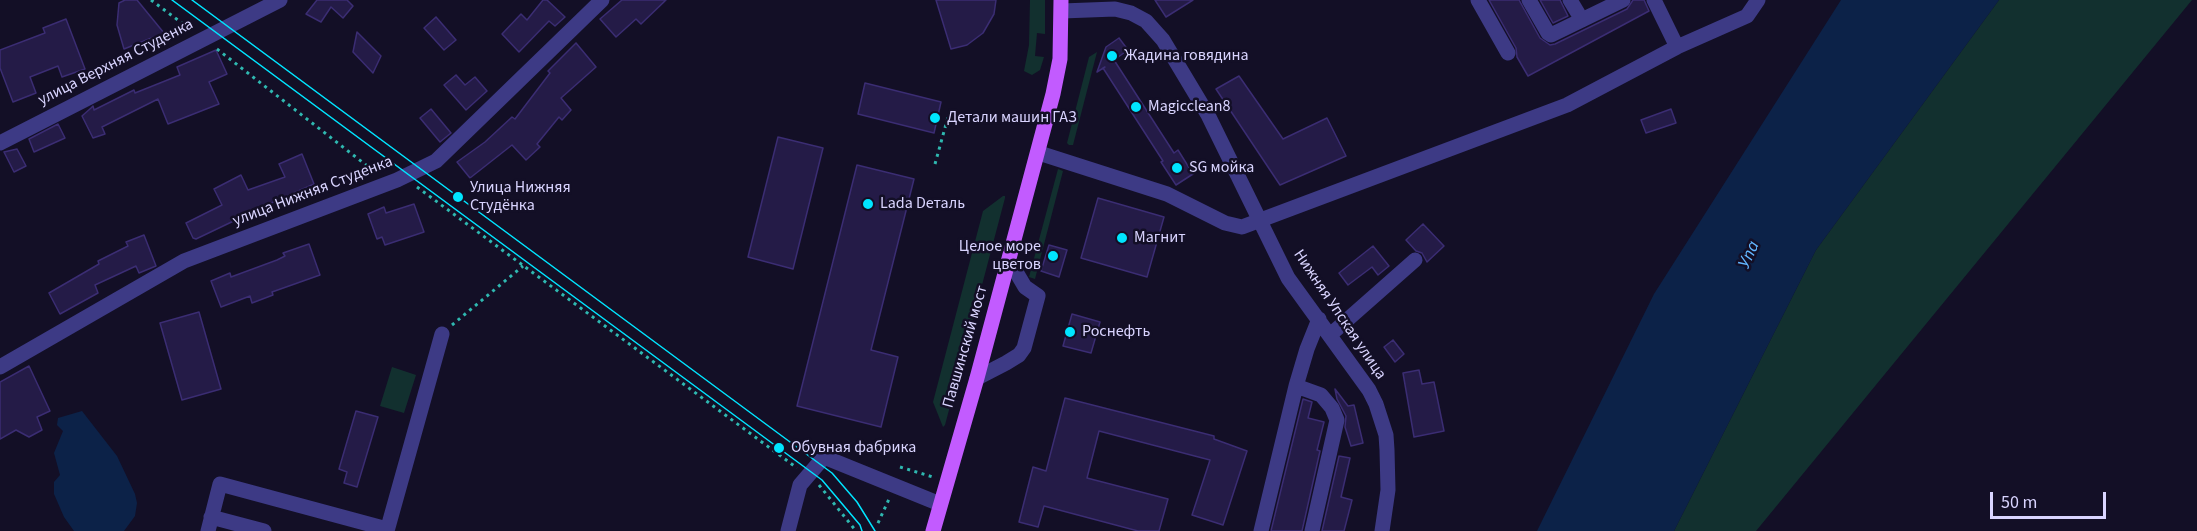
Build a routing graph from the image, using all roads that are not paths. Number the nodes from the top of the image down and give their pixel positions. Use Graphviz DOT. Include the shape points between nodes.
graph roads {
  1 [pos="280,0"];
  2 [pos="602,0"];
  3 [pos="1478,0"];
  4 [pos="1528,0"];
  5 [pos="1570,0"];
  6 [pos="1623,0"];
  7 [pos="1654,0"];
  8 [pos="1758,0"];
  9 [pos="1061,6"];
  10 [pos="1582,20"];
  11 [pos="1677,47"];
  12 [pos="1508,53"];
  13 [pos="0,142"];
  14 [pos="1039,153"];
  15 [pos="1260,221"];
  16 [pos="1009,260"];
  17 [pos="1415,260"];
  18 [pos="1319,319"];
  19 [pos="442,334"];
  20 [pos="1330,335"];
  21 [pos="0,367"];
  22 [pos="977,378"];
  23 [pos="1296,386"];
  24 [pos="940,504"];
  25 [pos="210,524"];
  26 [pos="387,530"];
  27 [pos="264,531"];
  28 [pos="788,531"];
  29 [pos="933,531"];
  30 [pos="1261,531"];
  31 [pos="1312,531"];
  32 [pos="1382,531"];
  1 -- 13 [label="street, улица Верхняя Студенка"];
  2 -- 21 [label="street, улица Нижняя Cтуденкa" via="436,161 389,183 184,261"];
  3 -- 12 [label="street"];
  4 -- 10 [label="street" via="1549,34"];
  5 -- 10 [label="street"];
  6 -- 10 [label="street"];
  7 -- 11 [label="street"];
  8 -- 11 [label="street" via="1748,16"];
  9 -- 14 [label="main road, Павшинский мост" via="1060,59"];
  9 -- 15 [label="street, Нижняя Упская улица" via="1115,9 1146,21 1208,114"];
  11 -- 15 [label="street" via="1567,105"];
  14 -- 15 [label="street" via="1167,194 1225,224 1242,227"];
  14 -- 16 [label="main road, Павшинский мост"];
  15 -- 18 [label="street, Нижняя Упская улица" via="1288,278"];
  16 -- 22 [label="main road, Павшинский мост"];
  16 -- 22 [label="street" via="1025,287 1038,296 1027,337 1019,355"];
  17 -- 20 [label="street"];
  18 -- 20 [label="street, Нижняя Упская улица"];
  18 -- 23 [label="street"];
  19 -- 26 [label="street"];
  20 -- 32 [label="street, Нижняя Упская улица" via="1369,390 1382,419 1388,490"];
  22 -- 24 [label="main road, Павшинский мост"];
  23 -- 30 [label="street"];
  23 -- 31 [label="street" via="1320,395 1337,420"];
  24 -- 28 [label="street" via="824,457 800,485"];
  24 -- 29 [label="main road, Павшинский мост"];
  25 -- 26 [label="street" via="220,484"];
  25 -- 27 [label="street"];
}
